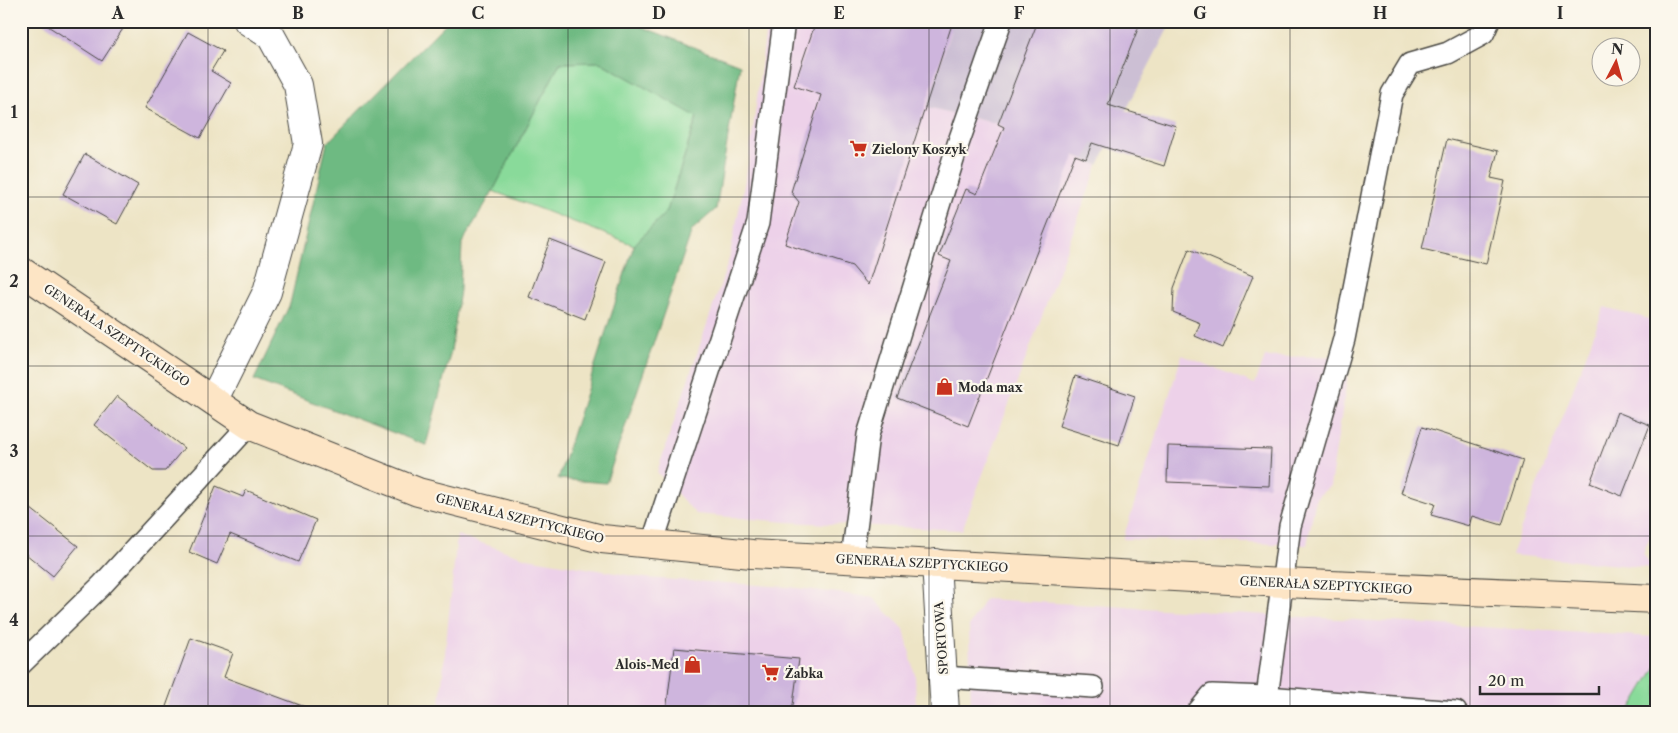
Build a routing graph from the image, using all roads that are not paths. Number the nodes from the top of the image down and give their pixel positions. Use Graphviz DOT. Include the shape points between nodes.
graph roads {
  1 [pos="248,21"];
  2 [pos="784,21"];
  3 [pos="1001,21"];
  4 [pos="1490,21"];
  5 [pos="21,271"];
  6 [pos="214,399"];
  7 [pos="249,425"];
  8 [pos="652,544"];
  9 [pos="852,559"];
  10 [pos="936,564"];
  11 [pos="1284,584"];
  12 [pos="1657,600"];
  13 [pos="21,664"];
  14 [pos="943,676"];
  15 [pos="1094,687"];
  16 [pos="1262,704"];
  17 [pos="1320,706"];
  18 [pos="946,712"];
  19 [pos="1198,712"];
  20 [pos="1456,712"];
  1 -- 6 [label="street" via="271,36 298,85 308,144 267,292"];
  2 -- 8 [label="lane" via="758,223"];
  3 -- 9 [label="lane" via="958,144 868,435"];
  4 -- 11 [label="lane" via="1483,34 1448,53 1410,64 1392,94 1344,339 1290,526"];
  5 -- 6 [label="main road, GENERAŁA SZEPTYCKIEGO"];
  6 -- 7 [label="main road, GENERAŁA SZEPTYCKIEGO"];
  7 -- 8 [label="main road, GENERAŁA SZEPTYCKIEGO" via="418,492 602,539"];
  7 -- 13 [label="lane" via="101,586"];
  8 -- 9 [label="main road, GENERAŁA SZEPTYCKIEGO"];
  9 -- 10 [label="main road, GENERAŁA SZEPTYCKIEGO"];
  10 -- 11 [label="main road, GENERAŁA SZEPTYCKIEGO"];
  10 -- 14 [label="street, SPORTOWA"];
  11 -- 12 [label="main road, GENERAŁA SZEPTYCKIEGO"];
  11 -- 16 [label="lane"];
  14 -- 15 [label="lane"];
  14 -- 18 [label="street, SPORTOWA"];
  16 -- 17 [label="lane"];
  16 -- 19 [label="lane" via="1212,695"];
  17 -- 20 [label="lane"];
}
